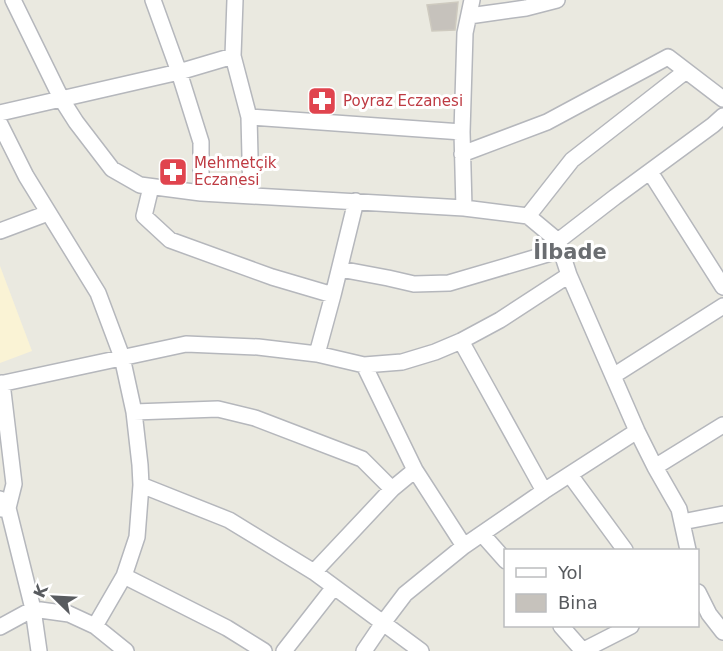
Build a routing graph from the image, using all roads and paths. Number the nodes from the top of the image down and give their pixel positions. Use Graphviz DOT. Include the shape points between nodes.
graph roads {
  1 [pos="153,0"];
  2 [pos="235,0"];
  3 [pos="472,0"];
  4 [pos="557,0"];
  5 [pos="0,2"];
  6 [pos="469,16"];
  7 [pos="233,56"];
  8 [pos="686,71"];
  9 [pos="179,72"];
  10 [pos="723,99"];
  11 [pos="62,100"];
  12 [pos="0,113"];
  13 [pos="723,116"];
  14 [pos="249,117"];
  15 [pos="0,124"];
  16 [pos="462,132"];
  17 [pos="462,154"];
  18 [pos="650,171"];
  19 [pos="151,187"];
  20 [pos="201,193"];
  21 [pos="250,196"];
  22 [pos="356,201"];
  23 [pos="464,208"];
  24 [pos="48,213"];
  25 [pos="528,216"];
  26 [pos="0,231"];
  27 [pos="559,246"];
  28 [pos="717,264"];
  29 [pos="339,269"];
  30 [pos="569,275"];
  31 [pos="723,287"];
  32 [pos="333,295"];
  33 [pos="723,306"];
  34 [pos="461,341"];
  35 [pos="317,354"];
  36 [pos="122,357"];
  37 [pos="364,365"];
  38 [pos="613,376"];
  39 [pos="1,383"];
  40 [pos="134,411"];
  41 [pos="723,424"];
  42 [pos="637,431"];
  43 [pos="655,467"];
  44 [pos="416,470"];
  45 [pos="570,475"];
  46 [pos="141,485"];
  47 [pos="392,489"];
  48 [pos="544,491"];
  49 [pos="3,505"];
  50 [pos="723,514"];
  51 [pos="682,522"];
  52 [pos="482,534"];
  53 [pos="464,546"];
  54 [pos="624,549"];
  55 [pos="688,549"];
  56 [pos="504,559"];
  57 [pos="314,572"];
  58 [pos="124,576"];
  59 [pos="334,587"];
  60 [pos="699,594"];
  61 [pos="33,609"];
  62 [pos="383,623"];
  63 [pos="95,626"];
  64 [pos="0,627"];
  65 [pos="562,627"];
  66 [pos="629,627"];
  67 [pos="723,632"];
  68 [pos="39,651"];
  69 [pos="126,651"];
  70 [pos="264,651"];
  71 [pos="284,651"];
  72 [pos="364,651"];
  73 [pos="421,651"];
  74 [pos="583,651"];
  1 -- 9 [label="street"];
  2 -- 7 [label="street"];
  3 -- 6 [label="street"];
  4 -- 6 [label="street"];
  5 -- 11 [label="street" via="13,0"];
  6 -- 16 [label="street"];
  7 -- 9 [label="street"];
  7 -- 14 [label="street"];
  8 -- 10 [label="street"];
  8 -- 17 [label="street" via="668,57 547,122"];
  8 -- 25 [label="street" via="572,160"];
  9 -- 11 [label="street"];
  9 -- 20 [label="street" via="201,142"];
  11 -- 12 [label="street"];
  11 -- 19 [label="street" via="112,169"];
  13 -- 18 [label="street"];
  14 -- 16 [label="street"];
  14 -- 21 [label="street"];
  15 -- 24 [label="street"];
  16 -- 17 [label="street"];
  17 -- 23 [label="street"];
  18 -- 27 [label="street"];
  18 -- 28 [label="street"];
  19 -- 20 [label="street"];
  19 -- 32 [label="street" via="144,216 170,240"];
  20 -- 21 [label="street"];
  21 -- 22 [label="street"];
  22 -- 23 [label="street"];
  22 -- 29 [label="street"];
  23 -- 25 [label="street"];
  24 -- 26 [label="street"];
  24 -- 36 [label="street" via="98,293"];
  25 -- 27 [label="street"];
  27 -- 29 [label="street" via="449,283 414,284"];
  27 -- 30 [label="street"];
  28 -- 31 [label="street"];
  29 -- 32 [label="street"];
  30 -- 34 [label="street"];
  30 -- 38 [label="street"];
  32 -- 35 [label="street"];
  33 -- 38 [label="street"];
  34 -- 37 [label="street" via="402,362"];
  34 -- 48 [label="street"];
  35 -- 36 [label="street" via="186,344"];
  35 -- 37 [label="street"];
  36 -- 39 [label="street"];
  36 -- 40 [label="street"];
  37 -- 44 [label="street"];
  38 -- 42 [label="street"];
  39 -- 49 [label="street" via="14,484"];
  40 -- 46 [label="street"];
  40 -- 47 [label="street" via="218,409 255,418 363,459"];
  41 -- 43 [label="street"];
  42 -- 43 [label="street"];
  42 -- 45 [label="street"];
  43 -- 51 [label="street" via="679,509"];
  44 -- 47 [label="street"];
  44 -- 53 [label="street"];
  45 -- 48 [label="street"];
  45 -- 54 [label="street"];
  46 -- 57 [label="street" via="229,520"];
  46 -- 58 [label="street" via="137,537"];
  47 -- 57 [label="street"];
  48 -- 52 [label="street"];
  49 -- 61 [label="street"];
  50 -- 51 [label="street"];
  51 -- 55 [label="street"];
  52 -- 53 [label="street"];
  52 -- 56 [label="street"];
  53 -- 62 [label="street" via="405,594"];
  57 -- 59 [label="street"];
  58 -- 63 [label="street"];
  58 -- 70 [label="street"];
  59 -- 62 [label="street"];
  59 -- 71 [label="street"];
  60 -- 67 [label="street"];
  61 -- 63 [label="street" via="69,614"];
  61 -- 64 [label="street"];
  61 -- 68 [label="street"];
  62 -- 72 [label="street"];
  62 -- 73 [label="street"];
  63 -- 69 [label="street"];
  65 -- 74 [label="street"];
  66 -- 74 [label="street"];
}
